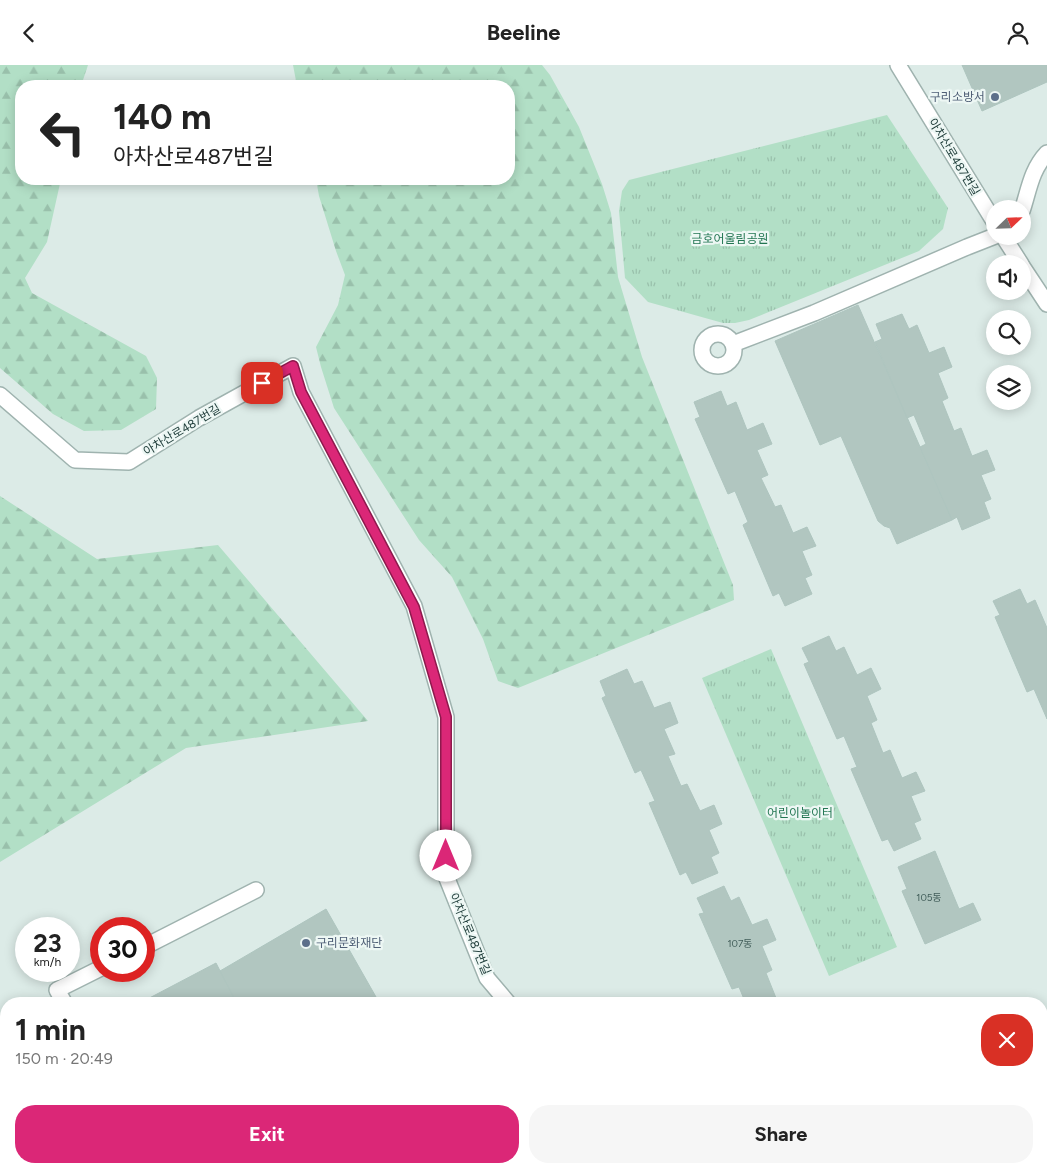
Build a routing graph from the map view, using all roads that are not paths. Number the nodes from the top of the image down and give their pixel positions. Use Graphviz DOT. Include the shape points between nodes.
graph roads {
  1 [pos="898,65"];
  2 [pos="1047,153"];
  3 [pos="1025,200"];
  4 [pos="986,208"];
  5 [pos="986,240"];
  6 [pos="1031,279"];
  7 [pos="1047,304"];
  8 [pos="733,344"];
  9 [pos="0,395"];
  10 [pos="256,890"];
  11 [pos="155,941"];
  12 [pos="90,974"];
  13 [pos="62,997"];
  14 [pos="503,997"];
  1 -- 4 [label="street, 아차산로487번길"];
  2 -- 3 [label="street" via="1034,172"];
  5 -- 8 [label="street"];
  6 -- 7 [label="street"];
  9 -- 14 [label="street, 아차산로487번길" via="76,460 130,462 293,366 301,392 414,607 446,717 446,876 487,978"];
  10 -- 11 [label="street"];
  12 -- 13 [label="street" via="58,990"];
}
